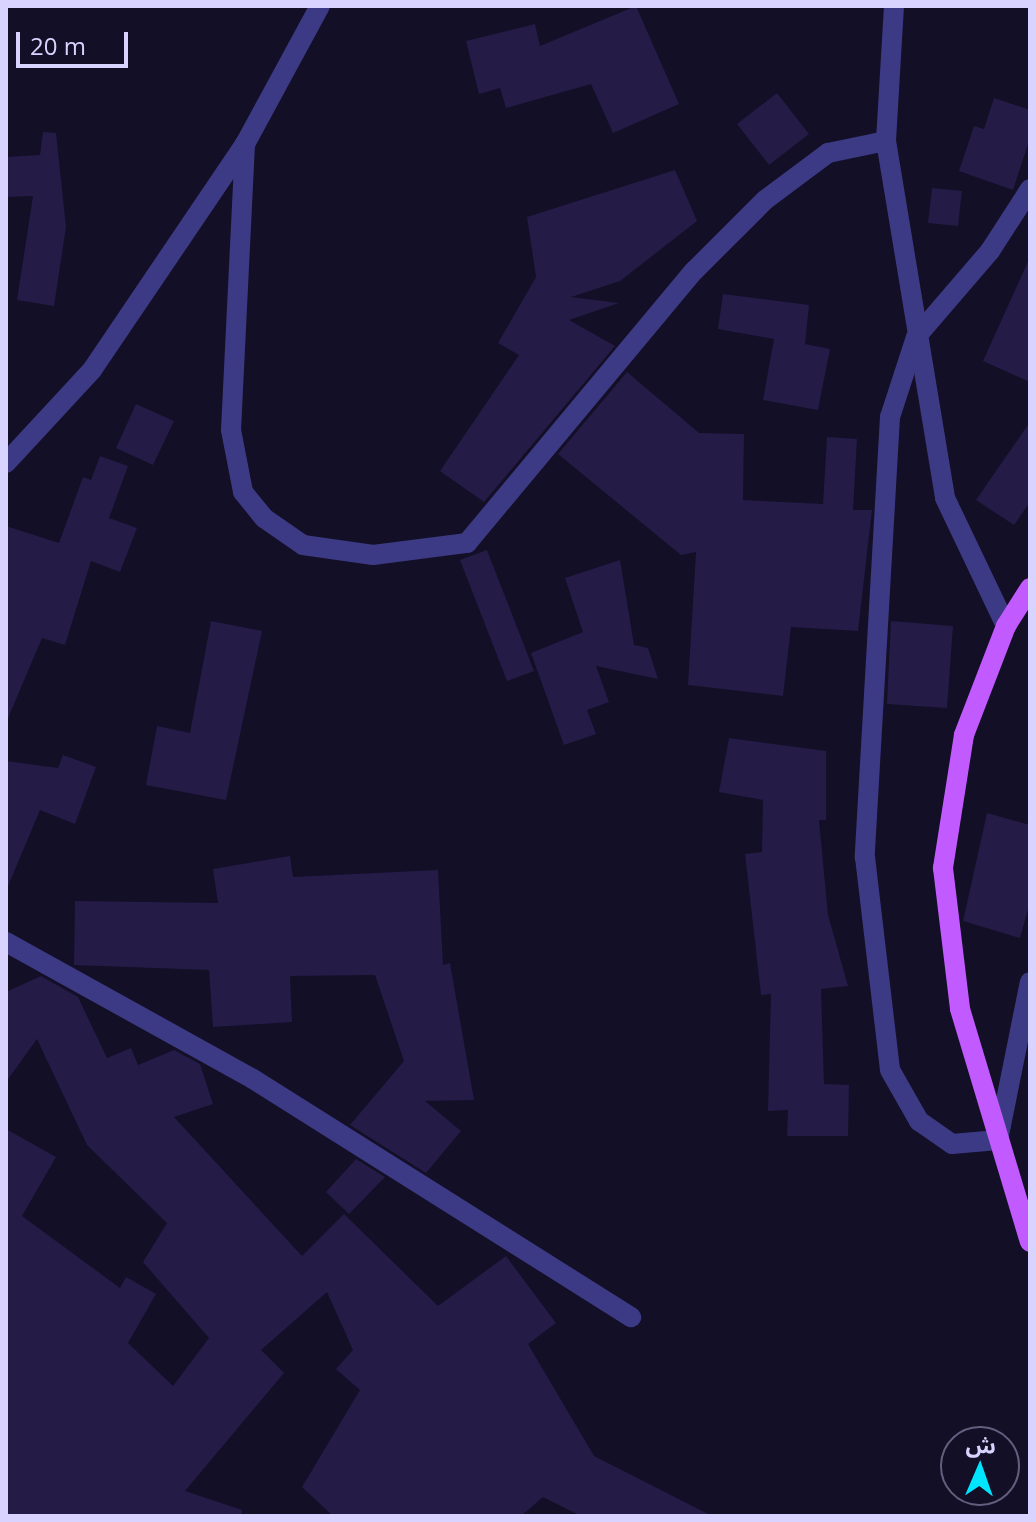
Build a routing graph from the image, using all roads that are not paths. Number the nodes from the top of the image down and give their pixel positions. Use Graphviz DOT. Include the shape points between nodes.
graph roads {
  1 [pos="320,6"];
  2 [pos="894,6"];
  3 [pos="886,141"];
  4 [pos="245,144"];
  5 [pos="1030,189"];
  6 [pos="916,337"];
  7 [pos="6,463"];
  8 [pos="1030,588"];
  9 [pos="1006,626"];
  10 [pos="6,942"];
  11 [pos="1030,982"];
  12 [pos="998,1140"];
  13 [pos="1030,1242"];
  14 [pos="631,1317"];
  1 -- 4 [label="street"];
  2 -- 3 [label="street"];
  3 -- 4 [label="street" via="828,153 765,200 694,271 467,543 373,555 303,545 243,492 231,430"];
  3 -- 6 [label="street"];
  4 -- 7 [label="street" via="92,370"];
  5 -- 6 [label="street" via="990,251"];
  6 -- 9 [label="street" via="945,498"];
  6 -- 12 [label="street" via="890,417 865,857 890,1070 919,1121 952,1144"];
  8 -- 9 [label="main road"];
  9 -- 12 [label="main road" via="964,735 943,868 960,1009"];
  10 -- 14 [label="street" via="253,1079"];
  11 -- 12 [label="street"];
  12 -- 13 [label="main road"];
}
